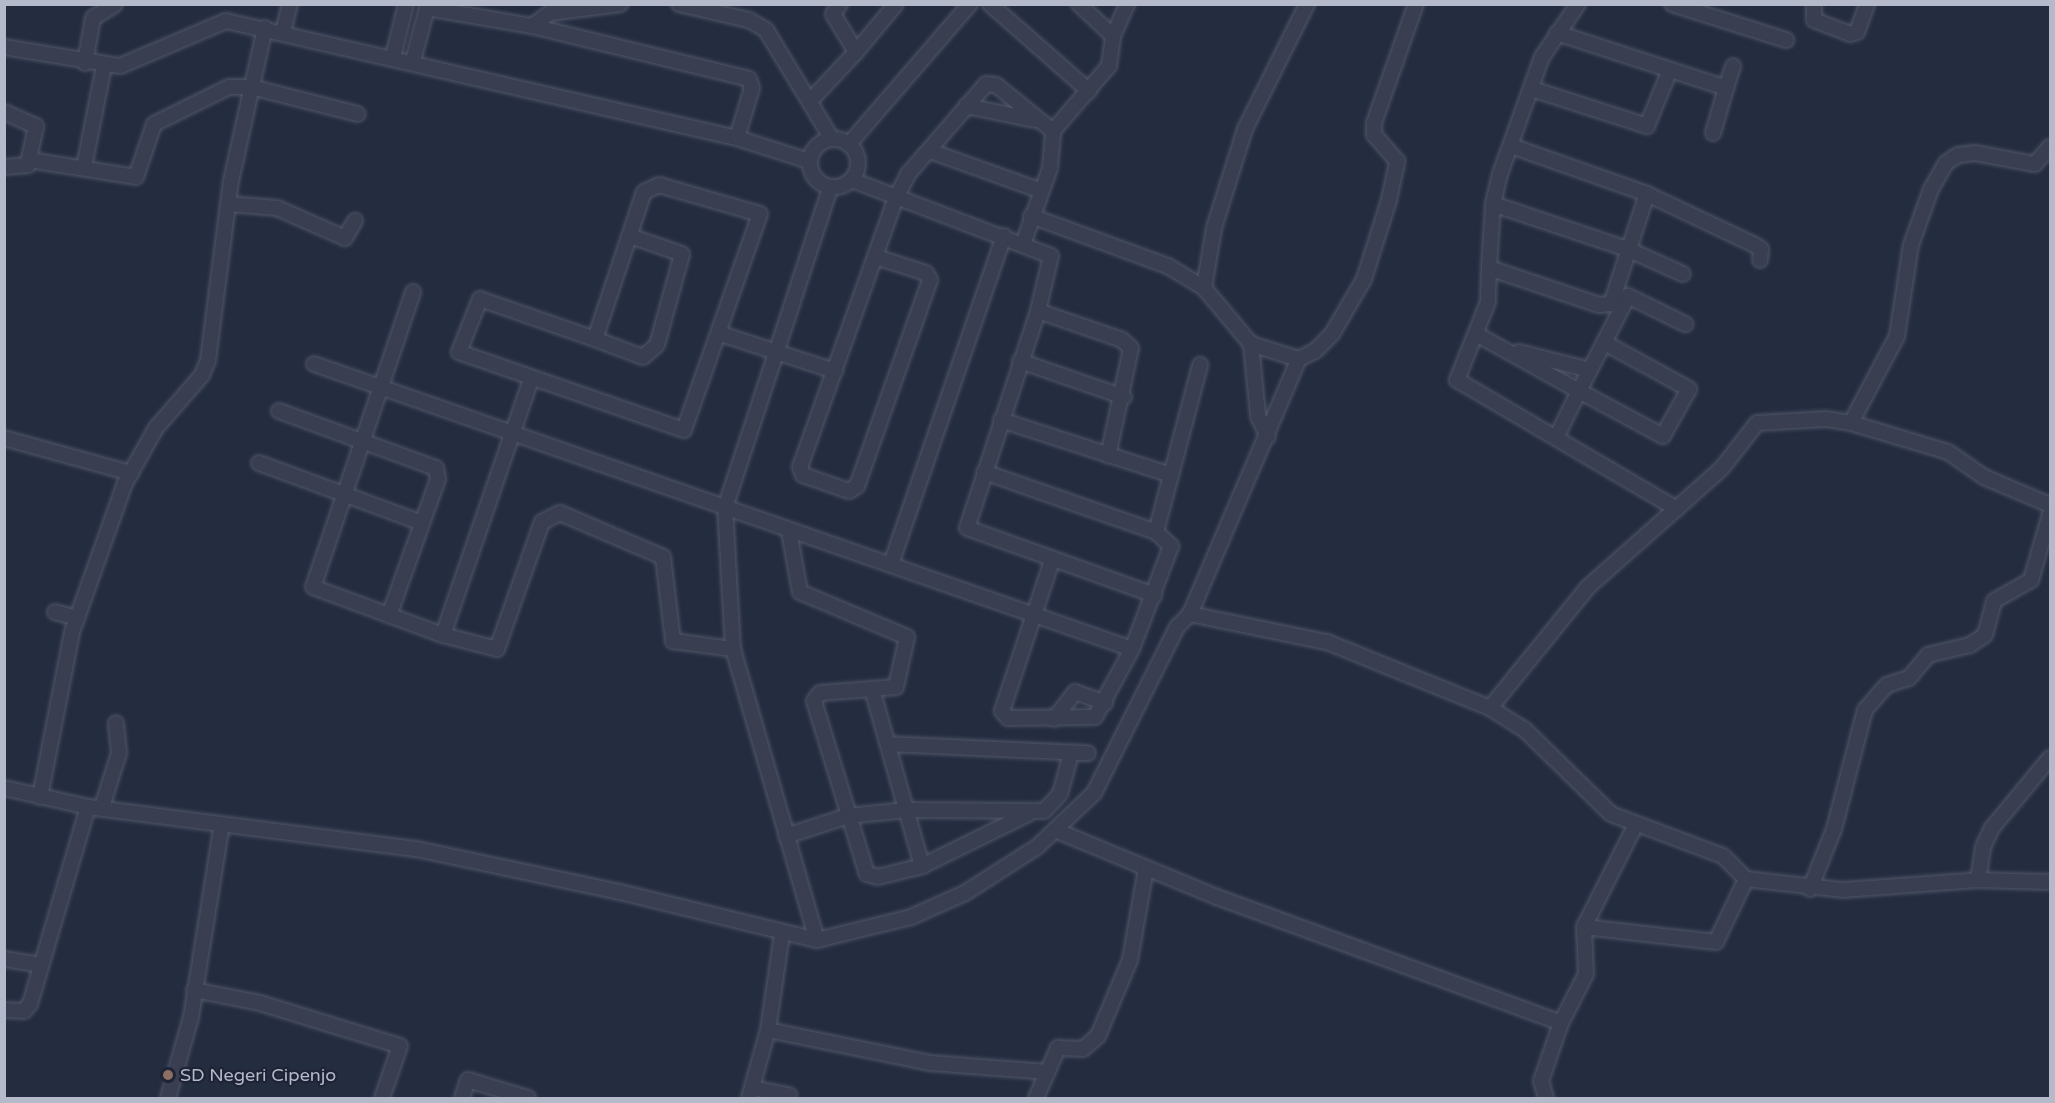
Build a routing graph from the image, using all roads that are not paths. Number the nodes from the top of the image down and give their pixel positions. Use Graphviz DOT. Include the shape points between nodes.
graph roads {
  1 [pos="115,4"];
  2 [pos="290,4"];
  3 [pos="406,4"];
  4 [pos="620,4"];
  5 [pos="679,4"];
  6 [pos="840,4"];
  7 [pos="896,4"];
  8 [pos="970,4"];
  9 [pos="990,4"];
  10 [pos="1079,4"];
  11 [pos="1127,4"];
  12 [pos="1307,4"];
  13 [pos="1416,4"];
  14 [pos="1578,4"];
  15 [pos="1672,4"];
  16 [pos="1814,4"];
  17 [pos="1867,4"];
  18 [pos="532,26"];
  19 [pos="265,28"];
  20 [pos="283,32"];
  21 [pos="1557,33"];
  22 [pos="1113,36"];
  23 [pos="1785,40"];
  24 [pos="4,47"];
  25 [pos="856,52"];
  26 [pos="402,59"];
  27 [pos="85,63"];
  28 [pos="104,66"];
  29 [pos="1733,66"];
  30 [pos="1669,72"];
  31 [pos="251,87"];
  32 [pos="1726,88"];
  33 [pos="1532,89"];
  34 [pos="1089,92"];
  35 [pos="812,99"];
  36 [pos="966,106"];
  37 [pos="4,112"];
  38 [pos="358,114"];
  39 [pos="1037,120"];
  40 [pos="1053,131"];
  41 [pos="1713,133"];
  42 [pos="737,138"];
  43 [pos="832,139"];
  44 [pos="849,144"];
  45 [pos="1511,147"];
  46 [pos="2050,147"];
  47 [pos="930,151"];
  48 [pos="29,160"];
  49 [pos="809,161"];
  50 [pos="4,167"];
  51 [pos="84,167"];
  52 [pos="852,180"];
  53 [pos="830,188"];
  54 [pos="1038,189"];
  55 [pos="1647,194"];
  56 [pos="896,198"];
  57 [pos="229,204"];
  58 [pos="1493,204"];
  59 [pos="1031,216"];
  60 [pos="355,221"];
  61 [pos="630,236"];
  62 [pos="1004,236"];
  63 [pos="1023,244"];
  64 [pos="1626,249"];
  65 [pos="876,257"];
  66 [pos="1760,260"];
  67 [pos="1489,268"];
  68 [pos="1683,274"];
  69 [pos="1204,288"];
  70 [pos="413,292"];
  71 [pos="1038,311"];
  72 [pos="1685,324"];
  73 [pos="721,334"];
  74 [pos="1476,334"];
  75 [pos="595,339"];
  76 [pos="1605,343"];
  77 [pos="1251,344"];
  78 [pos="1499,347"];
  79 [pos="779,351"];
  80 [pos="1299,359"];
  81 [pos="1020,361"];
  82 [pos="314,364"];
  83 [pos="1200,365"];
  84 [pos="1590,370"];
  85 [pos="836,371"];
  86 [pos="531,380"];
  87 [pos="380,385"];
  88 [pos="1579,390"];
  89 [pos="1124,397"];
  90 [pos="279,411"];
  91 [pos="1001,420"];
  92 [pos="1851,423"];
  93 [pos="511,434"];
  94 [pos="1268,437"];
  95 [pos="4,438"];
  96 [pos="1556,438"];
  97 [pos="363,441"];
  98 [pos="1108,456"];
  99 [pos="259,463"];
  100 [pos="984,472"];
  101 [pos="131,473"];
  102 [pos="1168,474"];
  103 [pos="343,493"];
  104 [pos="2050,505"];
  105 [pos="725,508"];
  106 [pos="1677,509"];
  107 [pos="2050,514"];
  108 [pos="419,522"];
  109 [pos="789,531"];
  110 [pos="1156,532"];
  111 [pos="1052,561"];
  112 [pos="891,564"];
  113 [pos="1154,595"];
  114 [pos="55,612"];
  115 [pos="1033,614"];
  116 [pos="1190,614"];
  117 [pos="389,616"];
  118 [pos="77,618"];
  119 [pos="443,635"];
  120 [pos="733,649"];
  121 [pos="1132,649"];
  122 [pos="872,689"];
  123 [pos="1105,703"];
  124 [pos="1490,708"];
  125 [pos="1054,719"];
  126 [pos="116,723"];
  127 [pos="888,744"];
  128 [pos="1088,753"];
  129 [pos="1071,754"];
  130 [pos="2050,758"];
  131 [pos="4,788"];
  132 [pos="40,798"];
  133 [pos="88,807"];
  134 [pos="102,807"];
  135 [pos="907,810"];
  136 [pos="1029,814"];
  137 [pos="848,816"];
  138 [pos="222,824"];
  139 [pos="1635,826"];
  140 [pos="1055,830"];
  141 [pos="786,836"];
  142 [pos="922,866"];
  143 [pos="1146,868"];
  144 [pos="1746,879"];
  145 [pos="1978,880"];
  146 [pos="2050,882"];
  147 [pos="1810,889"];
  148 [pos="1584,927"];
  149 [pos="782,934"];
  150 [pos="817,940"];
  151 [pos="4,959"];
  152 [pos="40,965"];
  153 [pos="194,990"];
  154 [pos="4,1010"];
  155 [pos="1561,1023"];
  156 [pos="768,1030"];
  157 [pos="1048,1072"];
  158 [pos="750,1093"];
  159 [pos="789,1095"];
  160 [pos="168,1098"];
  161 [pos="382,1098"];
  162 [pos="462,1098"];
  163 [pos="528,1098"];
  164 [pos="1036,1098"];
  165 [pos="1546,1098"];
  1 -- 27 [label="street" via="93,18"];
  2 -- 20 [label="street"];
  3 -- 26 [label="street"];
  4 -- 18 [label="street" via="550,13"];
  5 -- 35 [label="street" via="752,21 770,35"];
  6 -- 25 [label="street" via="833,14"];
  7 -- 25 [label="street"];
  8 -- 44 [label="street"];
  9 -- 34 [label="street"];
  10 -- 22 [label="street"];
  11 -- 22 [label="street"];
  12 -- 69 [label="street" via="1245,129 1214,228"];
  13 -- 80 [label="street" via="1374,123 1374,135 1397,161 1376,244 1364,279 1332,334"];
  14 -- 21 [label="street"];
  15 -- 23 [label="street"];
  16 -- 17 [label="street" via="1814,20 1850,34 1857,32"];
  18 -- 26 [label="street" via="428,8"];
  18 -- 42 [label="street" via="748,79 752,88"];
  19 -- 20 [label="street"];
  19 -- 28 [label="street" via="221,21 123,65"];
  19 -- 31 [label="street"];
  20 -- 26 [label="street"];
  21 -- 30 [label="street"];
  21 -- 33 [label="street" via="1542,57"];
  22 -- 34 [label="street" via="1109,66"];
  24 -- 27 [label="street"];
  25 -- 35 [label="street"];
  26 -- 42 [label="street"];
  27 -- 28 [label="street"];
  28 -- 51 [label="street"];
  29 -- 32 [label="street"];
  30 -- 32 [label="street"];
  30 -- 33 [label="street" via="1647,126"];
  31 -- 38 [label="street"];
  31 -- 51 [label="street" via="229,87 153,124 136,177"];
  31 -- 57 [label="street"];
  32 -- 41 [label="street"];
  33 -- 45 [label="street"];
  34 -- 40 [label="street"];
  35 -- 43 [label="street"];
  36 -- 39 [label="street"];
  36 -- 39 [label="street" via="982,87 992,84"];
  36 -- 47 [label="street"];
  37 -- 48 [label="street" via="36,126"];
  39 -- 40 [label="street"];
  40 -- 54 [label="street" via="1050,168"];
  42 -- 49 [label="street"];
  43 -- 44 [label="street"];
  43 -- 49 [label="street" via="821,142"];
  44 -- 52 [label="street" via="857,155"];
  45 -- 55 [label="street"];
  45 -- 58 [label="street"];
  46 -- 92 [label="street" via="2035,164 1975,153 1958,155 1946,163 1930,189 1911,245 1897,336 1878,379"];
  47 -- 54 [label="street"];
  47 -- 56 [label="street" via="909,173"];
  48 -- 50 [label="street" via="26,166"];
  48 -- 51 [label="street"];
  49 -- 53 [label="street" via="814,179"];
  52 -- 53 [label="street"];
  52 -- 56 [label="street"];
  53 -- 79 [label="street"];
  54 -- 59 [label="street"];
  55 -- 64 [label="street"];
  55 -- 66 [label="street" via="1755,245 1761,249"];
  56 -- 62 [label="street"];
  56 -- 65 [label="street"];
  57 -- 60 [label="street" via="277,208 345,238"];
  57 -- 101 [label="street" via="208,360 202,375 156,428"];
  58 -- 64 [label="street"];
  58 -- 67 [label="street"];
  59 -- 63 [label="street"];
  59 -- 69 [label="street" via="1168,266"];
  61 -- 73 [label="street" via="644,192 653,185 760,213"];
  61 -- 75 [label="street"];
  61 -- 75 [label="street" via="682,254 657,345 643,357"];
  62 -- 63 [label="street"];
  62 -- 112 [label="street"];
  63 -- 71 [label="street" via="1051,256"];
  64 -- 67 [label="street" via="1614,300 1607,306"];
  64 -- 68 [label="street"];
  65 -- 85 [label="street"];
  65 -- 85 [label="street" via="926,273 930,280 857,486 849,491 803,475 800,467"];
  67 -- 74 [label="street" via="1488,302"];
  69 -- 77 [label="street"];
  70 -- 87 [label="street"];
  71 -- 81 [label="street"];
  71 -- 89 [label="street" via="1127,343 1131,351"];
  72 -- 76 [label="street" via="1628,296"];
  73 -- 79 [label="street"];
  73 -- 86 [label="street" via="684,430"];
  74 -- 78 [label="street"];
  74 -- 96 [label="street" via="1458,380"];
  75 -- 86 [label="street" via="480,299 457,350"];
  76 -- 84 [label="street"];
  76 -- 88 [label="street" via="1689,388 1669,426 1663,436"];
  77 -- 80 [label="street"];
  77 -- 94 [label="street" via="1258,416"];
  78 -- 84 [label="street"];
  78 -- 88 [label="street"];
  79 -- 85 [label="street"];
  79 -- 105 [label="street"];
  80 -- 94 [label="street"];
  81 -- 89 [label="street"];
  81 -- 91 [label="street"];
  82 -- 87 [label="street"];
  83 -- 102 [label="street"];
  84 -- 88 [label="street"];
  86 -- 93 [label="street"];
  87 -- 93 [label="street"];
  87 -- 97 [label="street"];
  88 -- 96 [label="street"];
  89 -- 98 [label="street"];
  90 -- 97 [label="street"];
  91 -- 98 [label="street"];
  91 -- 100 [label="street"];
  92 -- 104 [label="street" via="1948,452 2013,491"];
  92 -- 106 [label="street" via="1826,419 1757,423 1722,468"];
  93 -- 105 [label="street"];
  93 -- 119 [label="street"];
  94 -- 116 [label="street"];
  95 -- 101 [label="street"];
  96 -- 106 [label="street"];
  97 -- 103 [label="street"];
  97 -- 108 [label="street" via="436,468 438,479"];
  98 -- 102 [label="street"];
  99 -- 103 [label="street"];
  100 -- 110 [label="street"];
  100 -- 111 [label="street" via="967,521 969,531"];
  101 -- 118 [label="street"];
  102 -- 110 [label="street"];
  103 -- 108 [label="street"];
  103 -- 117 [label="street" via="313,588"];
  105 -- 109 [label="street"];
  105 -- 120 [label="street"];
  106 -- 124 [label="street" via="1588,587"];
  107 -- 147 [label="street" via="2031,580 1994,601 1985,635 1970,645 1928,655 1910,678 1887,685 1865,710 1834,829"];
  108 -- 117 [label="street"];
  109 -- 112 [label="street"];
  109 -- 122 [label="street" via="800,592 826,606 906,634 897,685"];
  110 -- 113 [label="street" via="1168,542 1172,552"];
  111 -- 113 [label="street"];
  111 -- 115 [label="street"];
  112 -- 115 [label="street"];
  113 -- 121 [label="street"];
  114 -- 118 [label="street"];
  115 -- 121 [label="street"];
  115 -- 125 [label="street" via="1002,714 1008,718"];
  116 -- 124 [label="street" via="1327,642"];
  116 -- 140 [label="street" via="1177,627 1094,793"];
  117 -- 119 [label="street"];
  118 -- 132 [label="street"];
  119 -- 120 [label="street" via="491,650 502,646 542,522 560,513 663,557 673,641"];
  120 -- 141 [label="street"];
  121 -- 123 [label="street"];
  122 -- 127 [label="street"];
  122 -- 137 [label="street" via="820,693 814,701"];
  123 -- 125 [label="street" via="1092,718"];
  123 -- 125 [label="street" via="1075,692"];
  124 -- 139 [label="street" via="1524,729 1611,814"];
  126 -- 134 [label="street" via="119,753"];
  127 -- 129 [label="street"];
  127 -- 135 [label="street"];
  128 -- 129 [label="street"];
  129 -- 136 [label="street" via="1060,794 1044,811"];
  130 -- 145 [label="street" via="1992,828 1983,847"];
  131 -- 132 [label="street"];
  132 -- 133 [label="street"];
  133 -- 134 [label="street"];
  133 -- 152 [label="street"];
  134 -- 138 [label="street"];
  135 -- 136 [label="street"];
  135 -- 137 [label="street"];
  135 -- 142 [label="street"];
  136 -- 142 [label="street"];
  137 -- 141 [label="street"];
  137 -- 142 [label="street" via="867,874 879,877"];
  138 -- 149 [label="street" via="417,849 620,892"];
  138 -- 153 [label="street"];
  139 -- 144 [label="street" via="1723,856"];
  139 -- 148 [label="street"];
  140 -- 143 [label="street"];
  140 -- 150 [label="street" via="1009,865 938,907 856,935"];
  141 -- 150 [label="street"];
  143 -- 155 [label="street"];
  143 -- 157 [label="street" via="1130,960 1098,1036 1083,1049 1058,1048"];
  144 -- 147 [label="street"];
  144 -- 148 [label="street" via="1716,942"];
  145 -- 146 [label="street"];
  145 -- 147 [label="street"];
  148 -- 155 [label="street" via="1586,974"];
  149 -- 150 [label="street"];
  149 -- 156 [label="street"];
  151 -- 152 [label="street"];
  152 -- 154 [label="street" via="30,1004 24,1011"];
  153 -- 160 [label="street" via="178,1072"];
  153 -- 161 [label="street" via="260,1003 400,1046"];
  155 -- 165 [label="street" via="1541,1081"];
  156 -- 157 [label="street" via="930,1063"];
  156 -- 158 [label="street"];
  157 -- 164 [label="street"];
  158 -- 159 [label="street"];
  162 -- 163 [label="street" via="468,1080"];
}
